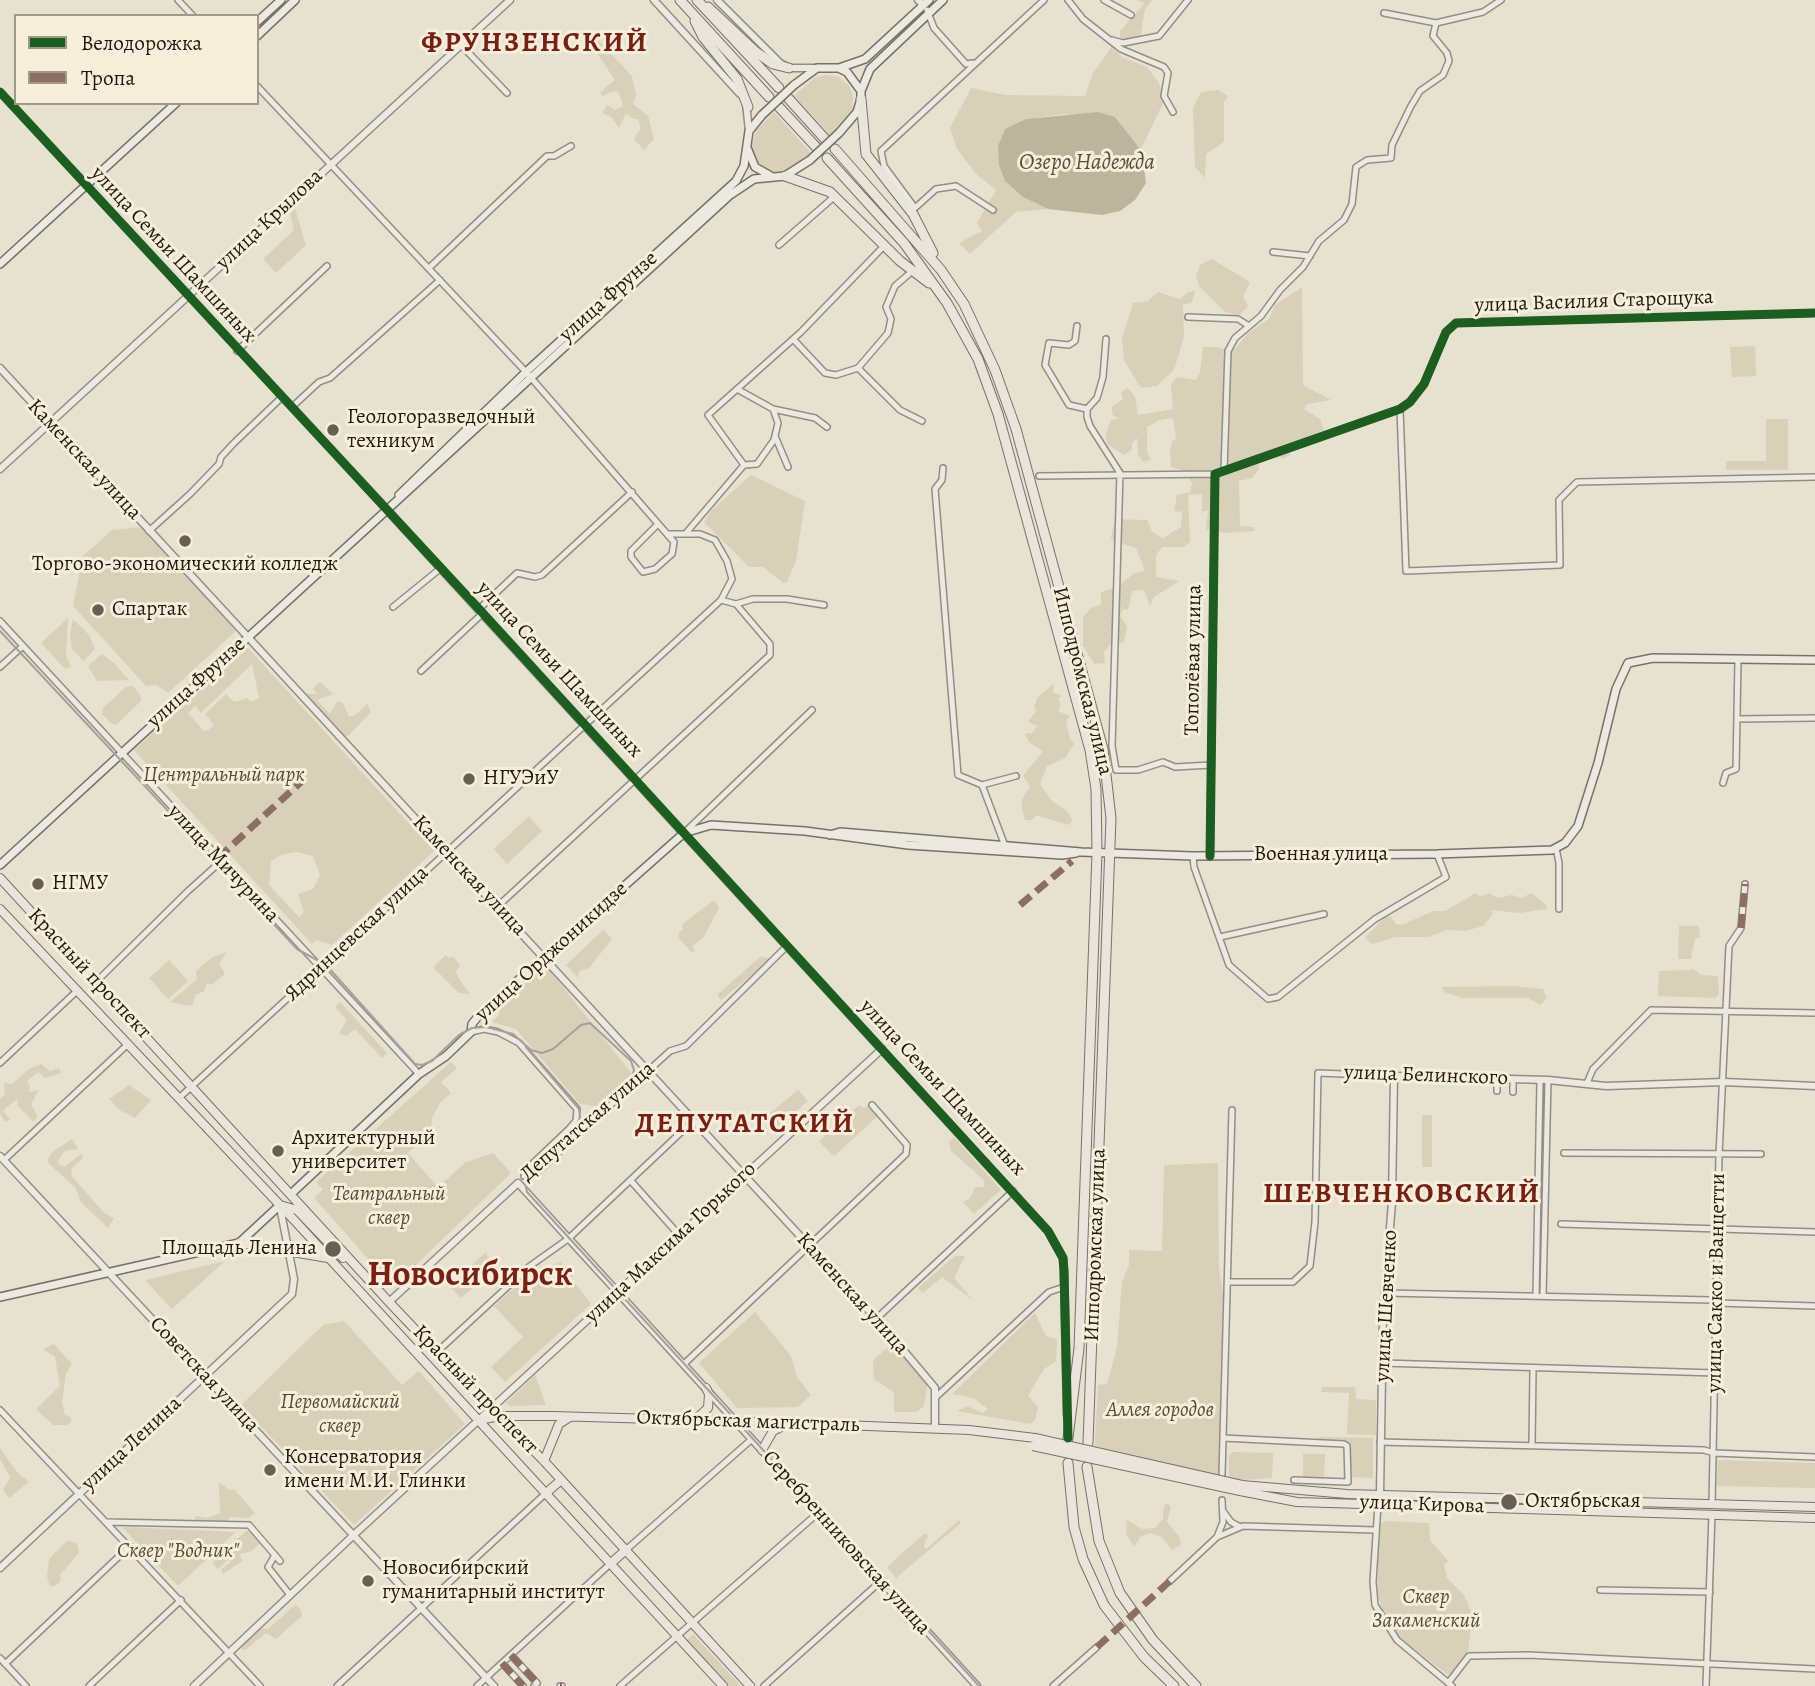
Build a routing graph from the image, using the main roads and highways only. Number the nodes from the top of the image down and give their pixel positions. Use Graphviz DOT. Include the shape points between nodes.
graph roads {
  1 [pos="281,0"];
  2 [pos="295,0"];
  3 [pos="680,0"];
  4 [pos="697,0"];
  5 [pos="943,0"];
  6 [pos="923,2"];
  7 [pos="689,10"];
  8 [pos="259,20"];
  9 [pos="259,34"];
  10 [pos="789,68"];
  11 [pos="839,68"];
  12 [pos="779,88"];
  13 [pos="861,95"];
  14 [pos="769,97"];
  15 [pos="788,98"];
  16 [pos="174,105"];
  17 [pos="748,107"];
  18 [pos="779,107"];
  19 [pos="826,139"];
  20 [pos="817,148"];
  21 [pos="835,149"];
  22 [pos="748,150"];
  23 [pos="827,158"];
  24 [pos="785,176"];
  25 [pos="774,177"];
  26 [pos="738,183"];
  27 [pos="0,264"];
  28 [pos="942,270"];
  29 [pos="940,293"];
  30 [pos="1815,660"];
  31 [pos="1098,733"];
  32 [pos="1087,737"];
  33 [pos="684,833"];
  34 [pos="1097,853"];
  35 [pos="1110,854"];
  36 [pos="0,865"];
  37 [pos="0,878"];
  38 [pos="0,909"];
  39 [pos="292,1193"];
  40 [pos="280,1205"];
  41 [pos="239,1242"];
  42 [pos="328,1258"];
  43 [pos="366,1277"];
  44 [pos="0,1297"];
  45 [pos="706,1388"];
  46 [pos="500,1416"];
  47 [pos="570,1417"];
  48 [pos="479,1420"];
  49 [pos="693,1420"];
  50 [pos="791,1423"];
  51 [pos="1068,1438"];
  52 [pos="1088,1443"];
  53 [pos="762,1450"];
  54 [pos="544,1461"];
  55 [pos="1068,1463"];
  56 [pos="1087,1467"];
  57 [pos="561,1480"];
  58 [pos="1241,1488"];
  59 [pos="545,1494"];
  60 [pos="1815,1507"];
  61 [pos="1815,1518"];
  62 [pos="627,1549"];
  63 [pos="610,1564"];
  64 [pos="1185,1676"];
  65 [pos="723,1686"];
  66 [pos="750,1686"];
  67 [pos="1175,1686"];
  68 [pos="1196,1686"];
  1 -- 8 [label="main road"];
  2 -- 9 [label="main road"];
  3 -- 7 [label="highway"];
  4 -- 10 [label="highway" via="721,16 756,52"];
  4 -- 12 [label="highway"];
  5 -- 13 [label="main road" via="870,69"];
  6 -- 11 [label="main road" via="865,59"];
  7 -- 14 [label="highway"];
  7 -- 17 [label="highway" via="703,37 737,79"];
  11 -- 13 [label="main road" via="847,72"];
  11 -- 22 [label="main road, bridge" via="817,68 794,85 749,131"];
  13 -- 24 [label="main road, bridge" via="856,112 839,133"];
  13 -- 28 [label="highway" via="863,140 869,160 913,214"];
  15 -- 19 [label="highway"];
  16 -- 27 [label="main road"];
  18 -- 20 [label="highway"];
  21 -- 28 [label="highway, Ипподромская улица"];
  22 -- 25 [label="main road" via="755,167"];
  22 -- 26 [label="main road"];
  23 -- 29 [label="highway, Ипподромская улица" via="904,243"];
  24 -- 25 [label="main road"];
  24 -- 29 [label="highway" via="835,196"];
  25 -- 26 [label="main road"];
  26 -- 36 [label="main road, улица Фрунзе" via="407,484 394,502"];
  28 -- 31 [label="highway, Ипподромская улица" via="964,304 995,370 1016,429"];
  29 -- 32 [label="highway, Ипподромская улица" via="985,377"];
  30 -- 35 [label="main road, Военная улица" via="1653,658 1635,659 1625,666 1578,826 1558,847 1437,855"];
  31 -- 32 [label="highway" via="1092,740"];
  31 -- 35 [label="highway, Ипподромская улица" via="1108,780"];
  32 -- 34 [label="highway, Ипподромская улица" via="1096,789"];
  33 -- 34 [label="main road, Военная улица" via="711,825"];
  33 -- 39 [label="main road, улица Орджоникидзе" via="476,1018 471,1032 433,1068 419,1074"];
  34 -- 35 [label="main road, Военная улица"];
  34 -- 51 [label="highway, Ипподромская улица" via="1079,1348"];
  35 -- 52 [label="highway, Ипподромская улица"];
  37 -- 39 [label="main road, Красный проспект"];
  38 -- 40 [label="main road, Красный проспект"];
  39 -- 40 [label="main road, улица Орджоникидзе"];
  39 -- 43 [label="main road, Красный проспект"];
  40 -- 41 [label="main road, улица Орджоникидзе"];
  40 -- 42 [label="main road, Красный проспект"];
  40 -- 43 [label="main road" via="297,1210"];
  41 -- 42 [label="main road"];
  41 -- 44 [label="main road, улица Орджоникидзе"];
  42 -- 48 [label="main road, Красный проспект"];
  43 -- 46 [label="main road, Красный проспект"];
  45 -- 49 [label="main road" via="708,1408"];
  46 -- 47 [label="main road, Октябрьская магистраль"];
  46 -- 48 [label="main road, Октябрьская магистраль"];
  46 -- 54 [label="main road, Красный проспект"];
  47 -- 49 [label="main road, Октябрьская магистраль"];
  47 -- 54 [label="main road" via="559,1424"];
  48 -- 59 [label="main road, Красный проспект"];
  49 -- 50 [label="main road, Октябрьская магистраль"];
  50 -- 53 [label="main road" via="773,1431"];
  50 -- 58 [label="main road, Октябрьская магистраль, bridge" via="995,1434"];
  54 -- 57 [label="main road, Красный проспект"];
  55 -- 67 [label="highway" via="1074,1527 1104,1605 1138,1650"];
  56 -- 64 [label="highway" via="1094,1519 1114,1580 1136,1618"];
  57 -- 59 [label="main road"];
  57 -- 62 [label="main road, Красный проспект"];
  58 -- 60 [label="main road, улица Кирова"];
  58 -- 61 [label="main road, улица Кирова" via="1297,1502"];
  59 -- 63 [label="main road, Красный проспект"];
  62 -- 63 [label="main road"];
  62 -- 66 [label="main road, Красный проспект"];
  63 -- 65 [label="main road, Красный проспект"];
  64 -- 67 [label="highway"];
  64 -- 68 [label="highway"];
}
